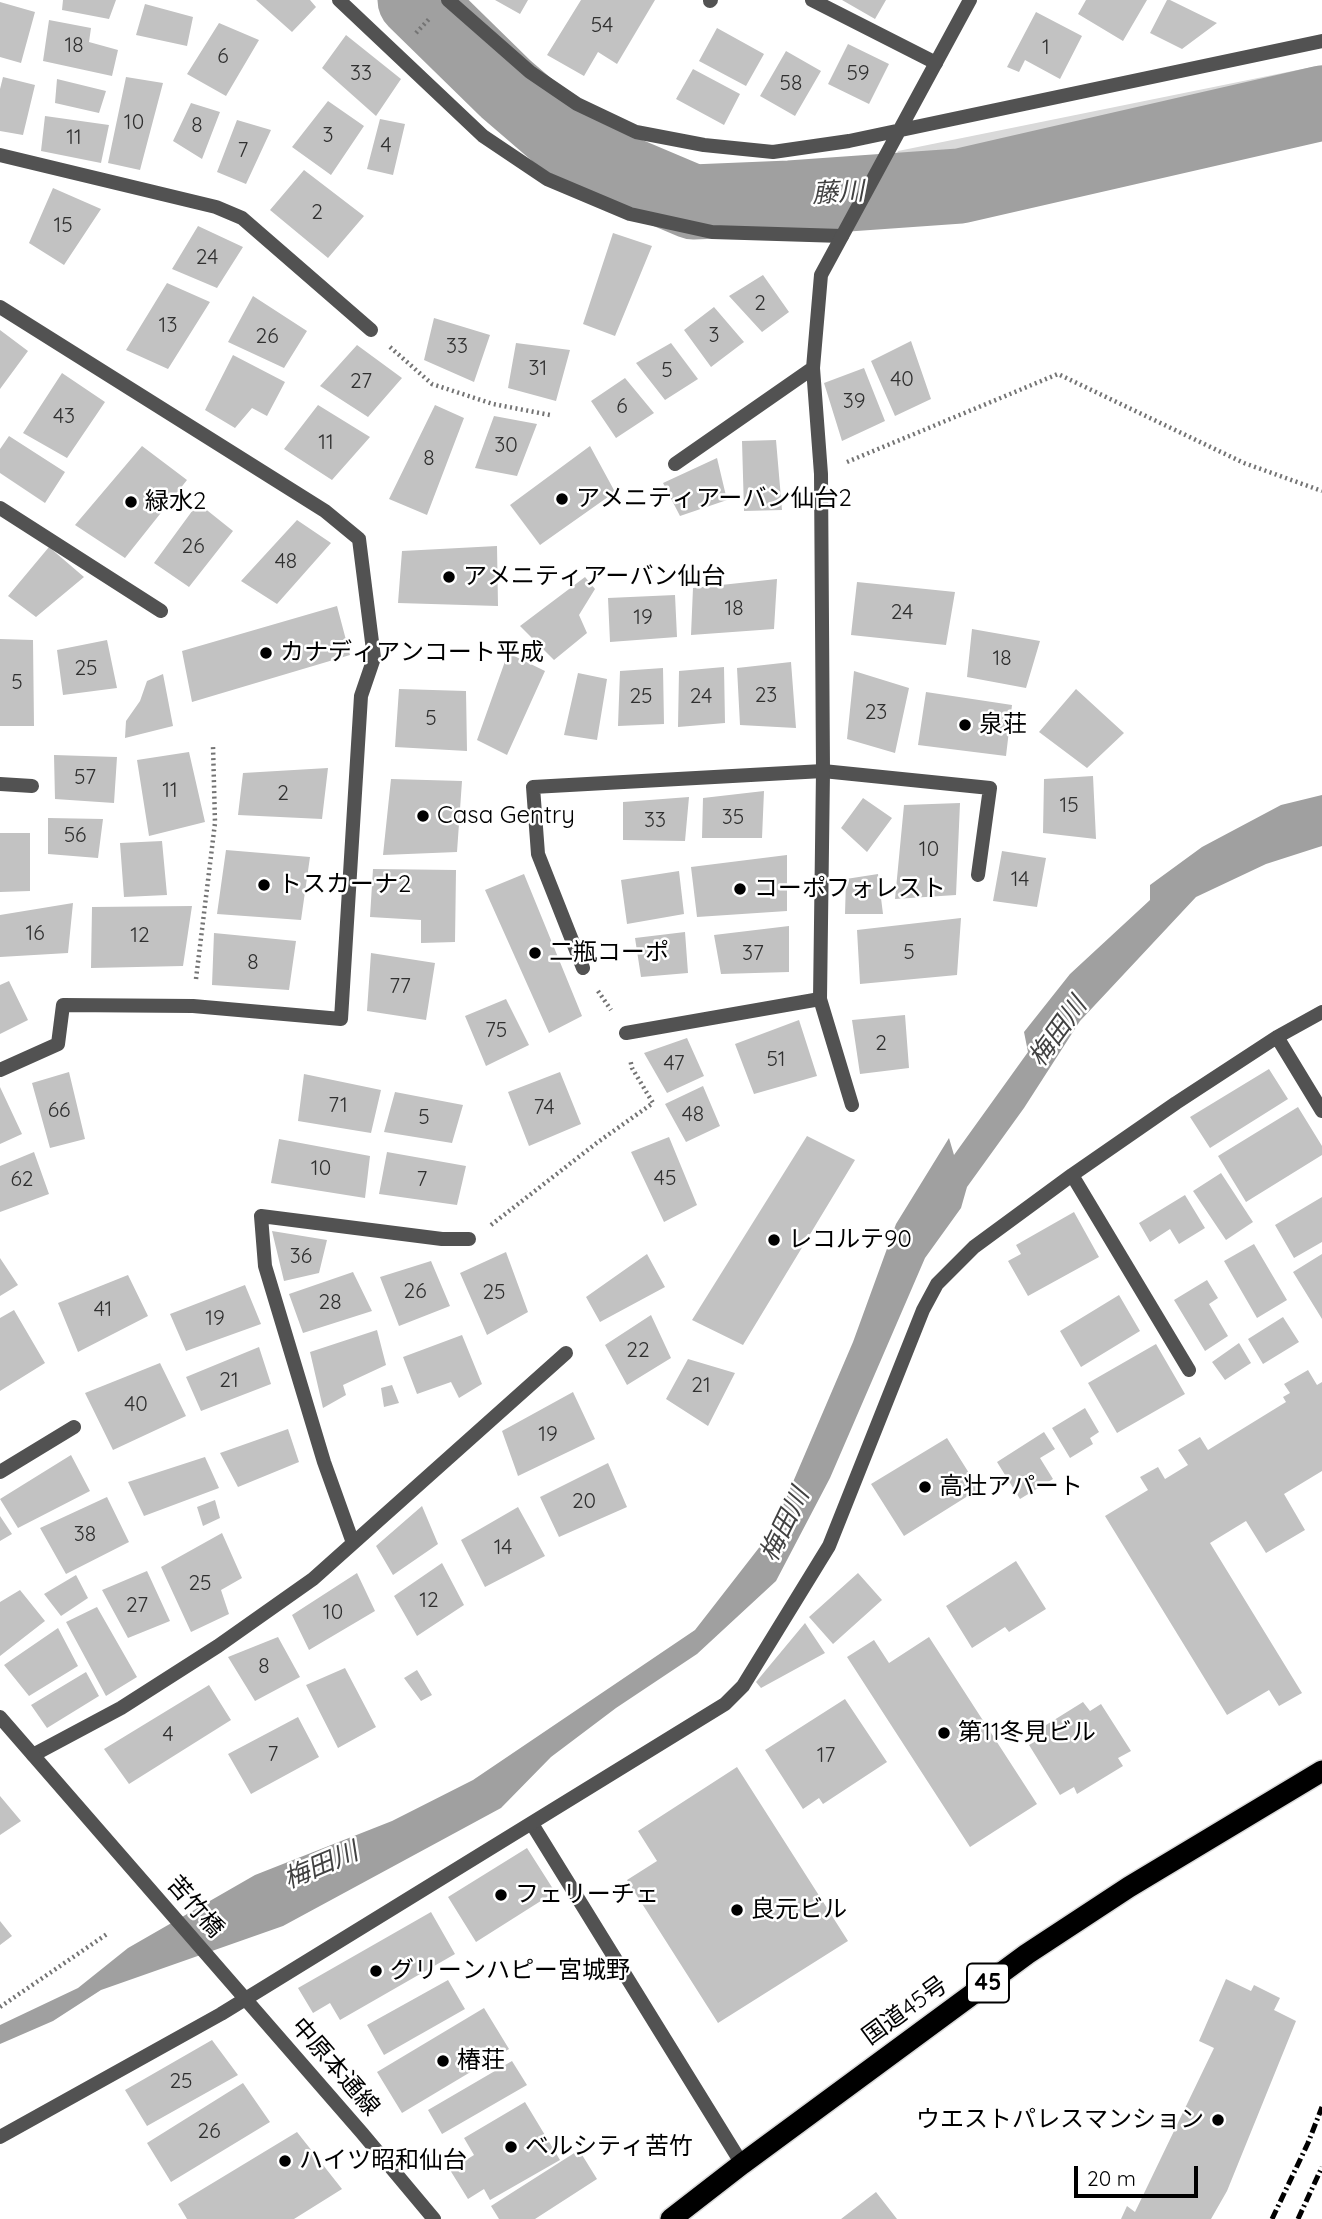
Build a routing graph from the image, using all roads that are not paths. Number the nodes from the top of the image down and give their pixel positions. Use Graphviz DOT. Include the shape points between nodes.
graph roads {
  1 [pos="339,0"];
  2 [pos="448,0"];
  3 [pos="812,0"];
  4 [pos="970,0"];
  5 [pos="1322,41"];
  6 [pos="936,63"];
  7 [pos="900,130"];
  8 [pos="0,156"];
  9 [pos="842,236"];
  10 [pos="0,307"];
  11 [pos="371,330"];
  12 [pos="813,368"];
  13 [pos="675,464"];
  14 [pos="0,508"];
  15 [pos="161,611"];
  16 [pos="823,771"];
  17 [pos="0,784"];
  18 [pos="32,786"];
  19 [pos="978,876"];
  20 [pos="583,968"];
  21 [pos="820,999"];
  22 [pos="1322,1012"];
  23 [pos="626,1033"];
  24 [pos="1277,1037"];
  25 [pos="0,1070"];
  26 [pos="852,1105"];
  27 [pos="1322,1111"];
  28 [pos="1072,1175"];
  29 [pos="470,1239"];
  30 [pos="566,1353"];
  31 [pos="1189,1370"];
  32 [pos="74,1427"];
  33 [pos="0,1472"];
  34 [pos="353,1543"];
  35 [pos="0,1717"];
  36 [pos="33,1755"];
  37 [pos="1322,1771"];
  38 [pos="533,1824"];
  39 [pos="227,1977"];
  40 [pos="245,1999"];
  41 [pos="0,2137"];
  42 [pos="742,2164"];
  43 [pos="434,2219"];
  44 [pos="671,2219"];
  1 -- 9 [label="street" via="483,136 547,179 630,214 712,232"];
  2 -- 7 [label="street" via="530,72 577,104 636,132 774,152"];
  3 -- 6 [label="street"];
  4 -- 6 [label="street"];
  5 -- 7 [label="street"];
  6 -- 7 [label="street"];
  7 -- 9 [label="street"];
  8 -- 11 [label="street" via="216,207 242,218"];
  9 -- 12 [label="street" via="821,275"];
  10 -- 25 [label="street" via="325,511 359,540 374,658 361,696 341,1019 193,1006 63,1005 58,1044"];
  12 -- 13 [label="street"];
  12 -- 16 [label="street" via="821,474"];
  14 -- 15 [label="street"];
  16 -- 19 [label="street" via="990,788"];
  16 -- 20 [label="street" via="533,787 538,854"];
  16 -- 21 [label="street"];
  17 -- 18 [label="street"];
  21 -- 23 [label="street"];
  21 -- 26 [label="street"];
  22 -- 24 [label="street"];
  24 -- 27 [label="street"];
  24 -- 28 [label="street"];
  28 -- 31 [label="street"];
  28 -- 38 [label="street" via="974,1247 937,1284 829,1546 743,1686 724,1704"];
  29 -- 34 [label="street" via="261,1216 265,1266"];
  30 -- 34 [label="street"];
  32 -- 33 [label="street"];
  34 -- 36 [label="street" via="313,1579 218,1646 121,1708"];
  35 -- 36 [label="street"];
  36 -- 39 [label="street, 苦竹橋"];
  37 -- 42 [label="highway, 国道45号 / 45" via="1027,1954"];
  38 -- 40 [label="street"];
  38 -- 42 [label="street"];
  39 -- 40 [label="street, 中原本通線"];
  40 -- 41 [label="street"];
  40 -- 43 [label="street, 中原本通線"];
  42 -- 44 [label="highway, 国道45号 / 45"];
}
